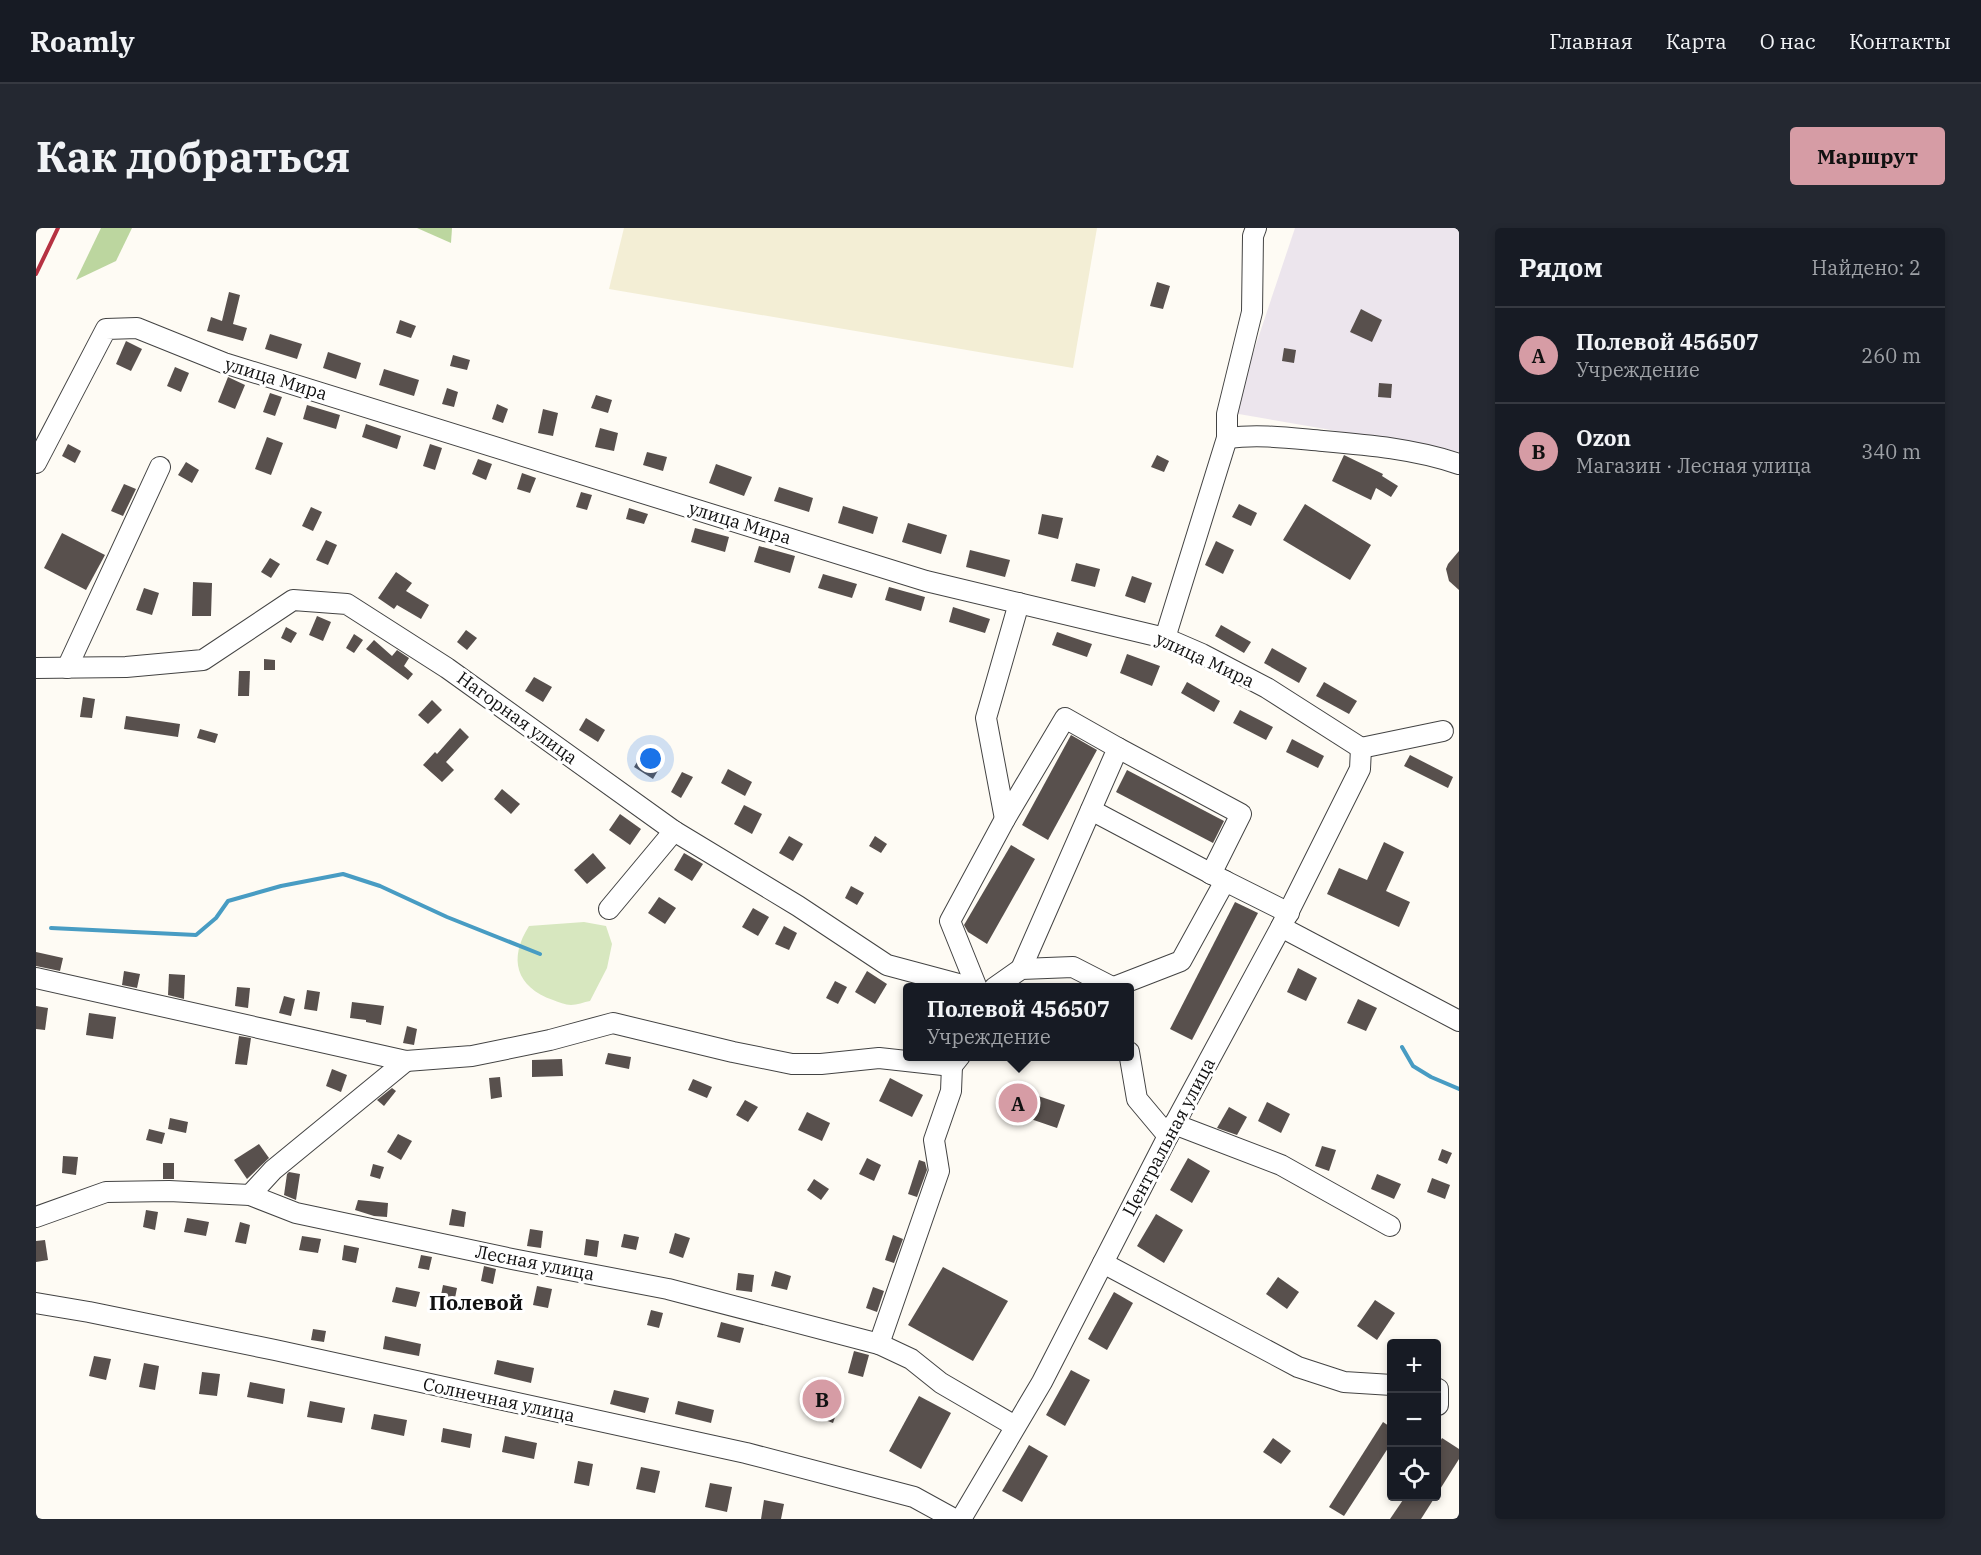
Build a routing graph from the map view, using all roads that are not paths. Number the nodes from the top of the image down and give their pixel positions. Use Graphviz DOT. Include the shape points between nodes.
graph roads {
  1 [pos="1256,228"];
  2 [pos="1227,438"];
  3 [pos="36,463"];
  4 [pos="1459,465"];
  5 [pos="160,468"];
  6 [pos="1019,603"];
  7 [pos="1165,638"];
  8 [pos="36,668"];
  9 [pos="67,668"];
  10 [pos="1443,731"];
  11 [pos="1118,748"];
  12 [pos="1361,748"];
  13 [pos="1091,810"];
  14 [pos="1005,819"];
  15 [pos="674,831"];
  16 [pos="1218,877"];
  17 [pos="609,909"];
  18 [pos="1285,920"];
  19 [pos="1021,969"];
  20 [pos="36,978"];
  21 [pos="959,983"];
  22 [pos="973,983"];
  23 [pos="1000,983"];
  24 [pos="1106,983"];
  25 [pos="1124,983"];
  26 [pos="1459,1021"];
  27 [pos="903,1059"];
  28 [pos="406,1061"];
  29 [pos="956,1061"];
  30 [pos="1131,1061"];
  31 [pos="1171,1130"];
  32 [pos="250,1194"];
  33 [pos="36,1217"];
  34 [pos="1390,1226"];
  35 [pos="1103,1263"];
  36 [pos="36,1303"];
  37 [pos="879,1344"];
  38 [pos="1387,1385"];
  39 [pos="1015,1426"];
  40 [pos="954,1519"];
  41 [pos="961,1519"];
  1 -- 2 [label="street" via="1252,312 1227,414"];
  2 -- 4 [label="street" via="1252,435 1364,445 1433,455"];
  2 -- 7 [label="street"];
  3 -- 6 [label="street, улица Мира" via="106,329 137,328 224,363 927,581"];
  5 -- 9 [label="street"];
  6 -- 7 [label="street, улица Мира"];
  6 -- 14 [label="street" via="986,718"];
  7 -- 12 [label="street, улица Мира" via="1267,688"];
  8 -- 9 [label="street, Нагорная улица"];
  9 -- 15 [label="street, Нагорная улица" via="203,660 293,600 347,604 447,668"];
  10 -- 12 [label="street"];
  11 -- 13 [label="street"];
  11 -- 14 [label="street" via="1065,718"];
  11 -- 16 [label="street" via="1241,814"];
  12 -- 18 [label="street, Центральная улица" via="1360,769"];
  13 -- 16 [label="street"];
  13 -- 19 [label="street"];
  14 -- 22 [label="street" via="950,921"];
  15 -- 17 [label="street"];
  15 -- 21 [label="street, Нагорная улица" via="887,965"];
  16 -- 18 [label="street"];
  16 -- 25 [label="street" via="1181,961"];
  18 -- 26 [label="street"];
  18 -- 31 [label="street, Центральная улица"];
  19 -- 23 [label="street"];
  19 -- 24 [label="street" via="1073,967"];
  20 -- 28 [label="street"];
  27 -- 28 [label="street" via="792,1064 613,1023 471,1056"];
  28 -- 32 [label="street" via="273,1170"];
  29 -- 37 [label="street" via="951,1091 933,1140 939,1170"];
  30 -- 31 [label="street" via="1137,1099"];
  31 -- 34 [label="street" via="1281,1166"];
  31 -- 35 [label="street, Центральная улица"];
  32 -- 33 [label="street, Лесная улица" via="106,1192"];
  32 -- 37 [label="street, Лесная улица" via="296,1213 668,1289"];
  35 -- 38 [label="street" via="1298,1367 1344,1382"];
  35 -- 39 [label="street, Центральная улица"];
  36 -- 40 [label="street, Солнечная улица" via="275,1350 746,1453 914,1497"];
  37 -- 39 [label="street, Лесная улица" via="911,1359 941,1383"];
  39 -- 41 [label="street, Центральная улица"];
}
